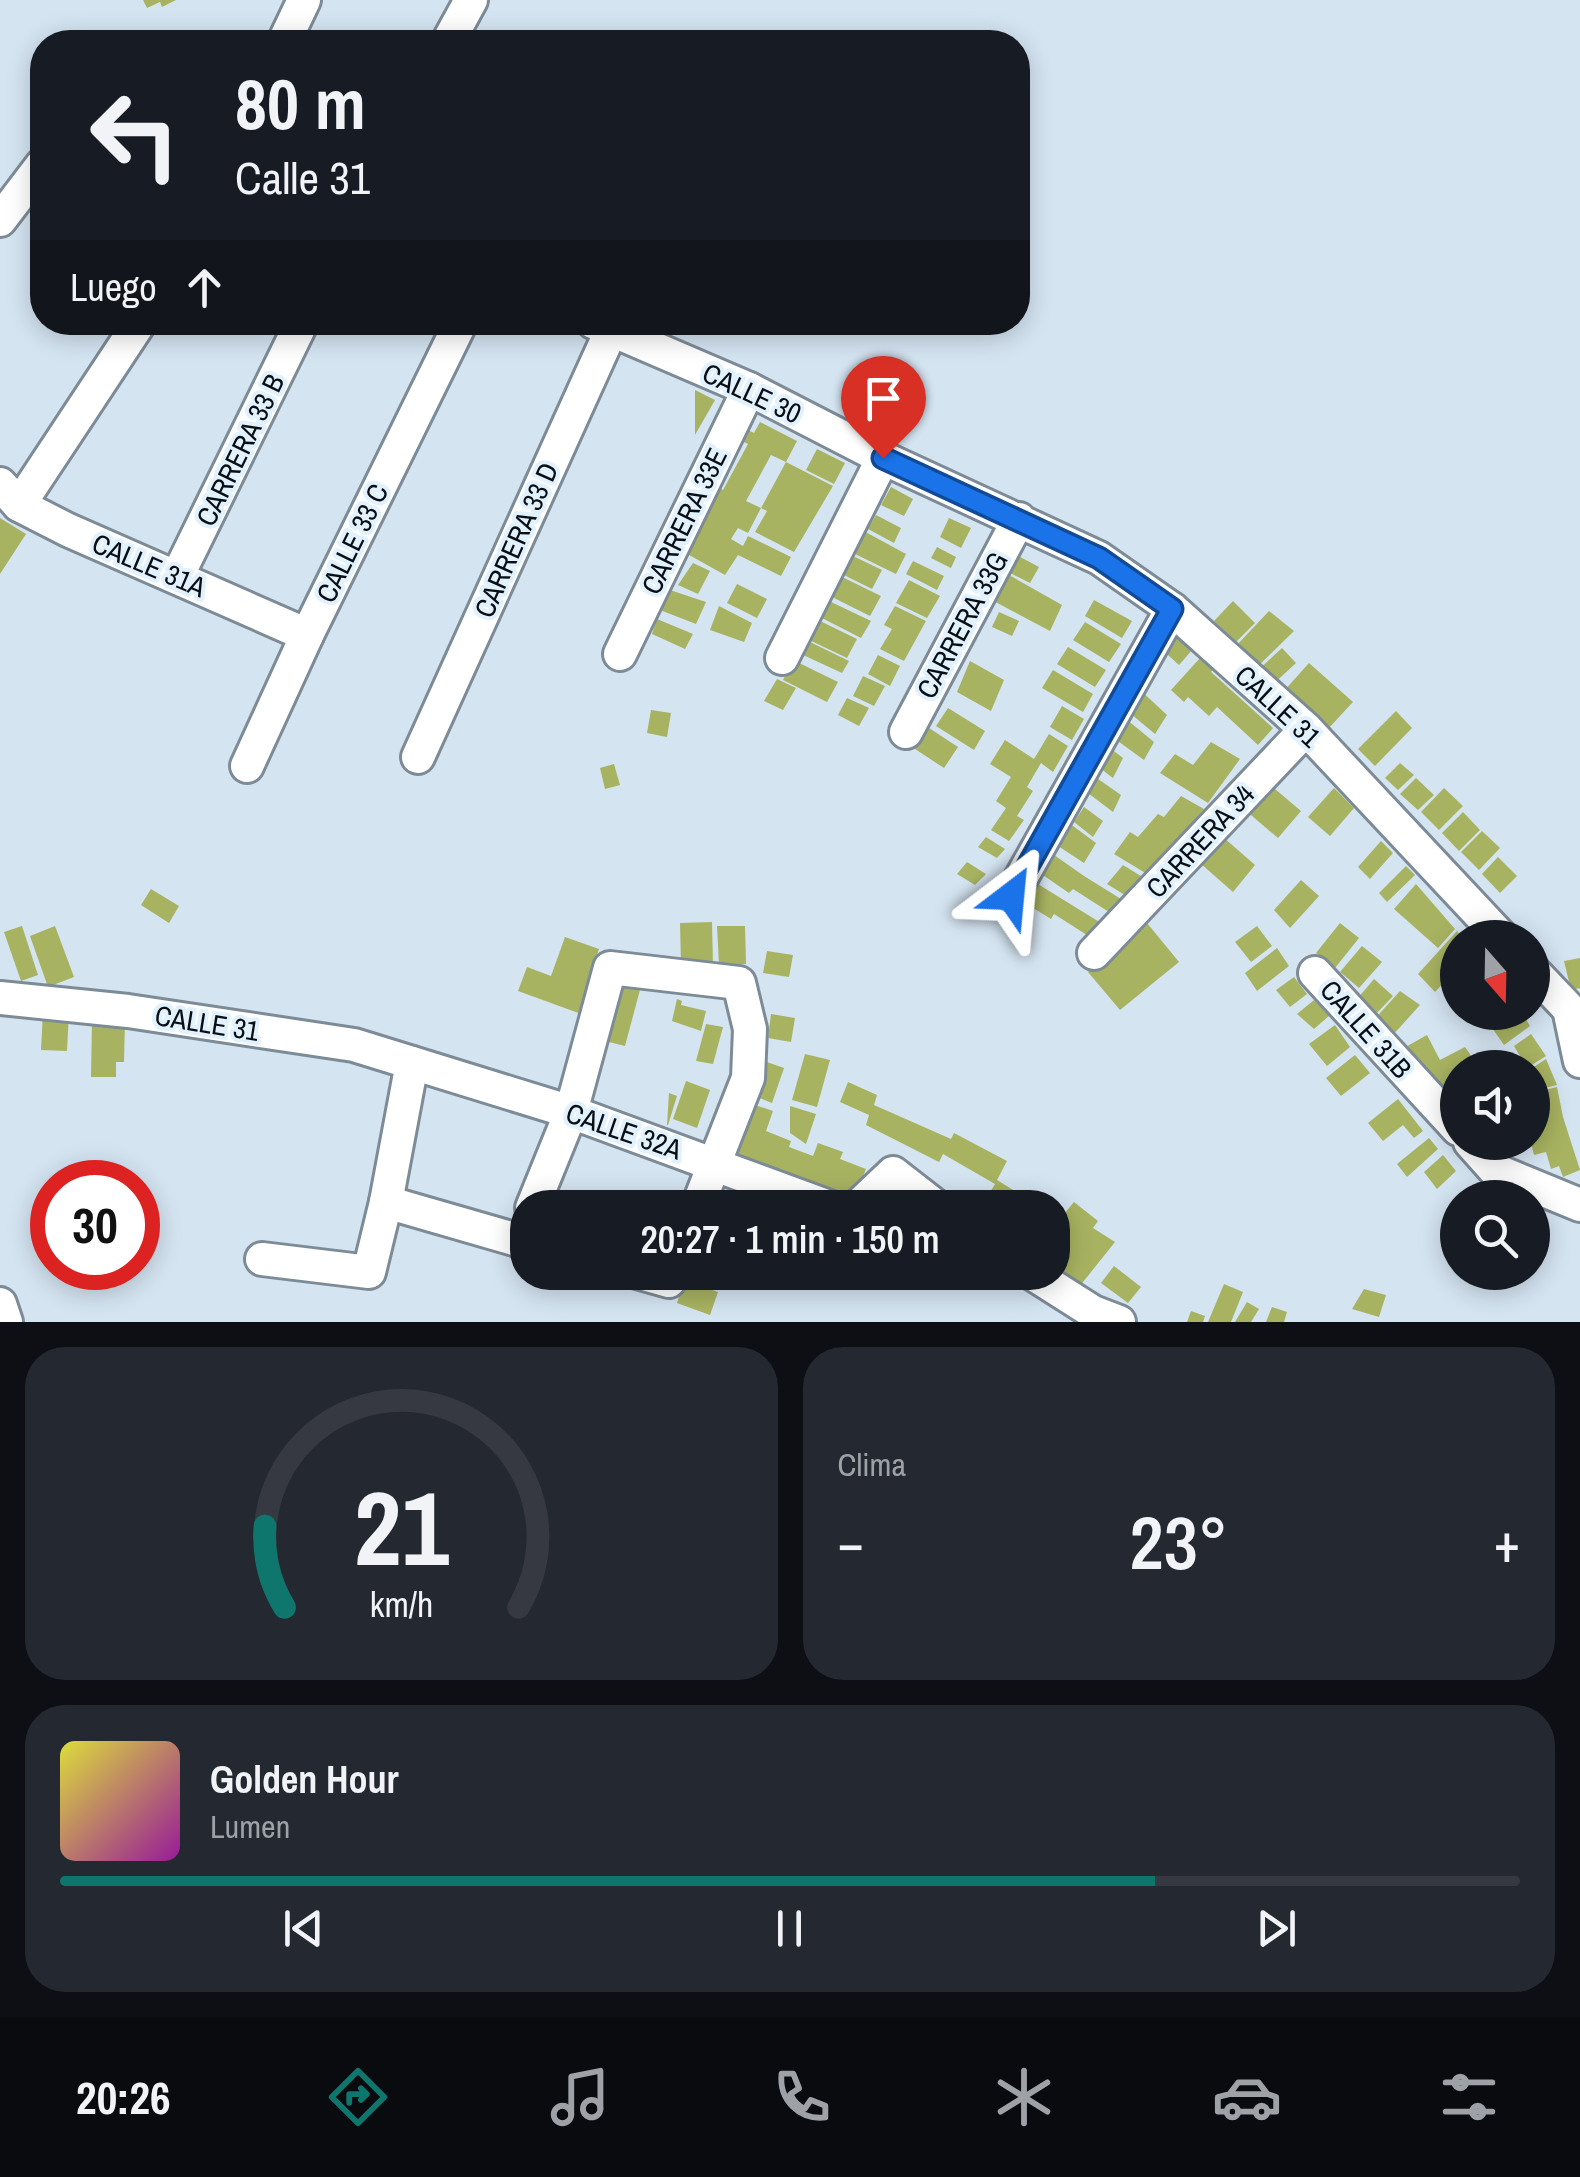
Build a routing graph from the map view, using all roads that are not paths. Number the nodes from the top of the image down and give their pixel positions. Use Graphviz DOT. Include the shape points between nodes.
graph roads {
  1 [pos="304,0"];
  2 [pos="471,0"];
  3 [pos="290,30"];
  4 [pos="455,30"];
  5 [pos="30,181"];
  6 [pos="0,220"];
  7 [pos="130,335"];
  8 [pos="296,335"];
  9 [pos="456,335"];
  10 [pos="602,335"];
  11 [pos="626,335"];
  12 [pos="749,389"];
  13 [pos="883,458"];
  14 [pos="9,494"];
  15 [pos="1018,519"];
  16 [pos="177,577"];
  17 [pos="1172,609"];
  18 [pos="307,635"];
  19 [pos="620,654"];
  20 [pos="782,658"];
  21 [pos="1306,729"];
  22 [pos="906,732"];
  23 [pos="418,757"];
  24 [pos="247,766"];
  25 [pos="1011,896"];
  26 [pos="1485,920"];
  27 [pos="1094,953"];
  28 [pos="1315,972"];
  29 [pos="1550,989"];
  30 [pos="0,998"];
  31 [pos="1580,1061"];
  32 [pos="412,1063"];
  33 [pos="1440,1109"];
  34 [pos="571,1112"];
  35 [pos="1485,1160"];
  36 [pos="714,1162"];
  37 [pos="539,1190"];
  38 [pos="704,1190"];
  39 [pos="786,1190"];
  40 [pos="876,1190"];
  41 [pos="914,1190"];
  42 [pos="386,1202"];
  43 [pos="1580,1205"];
  44 [pos="510,1231"];
  45 [pos="262,1259"];
  46 [pos="1058,1290"];
  47 [pos="1102,1319"];
  1 -- 3 [label="street"];
  2 -- 4 [label="street"];
  5 -- 6 [label="street"];
  7 -- 14 [label="street"];
  8 -- 16 [label="street, CARRERA 33 B"];
  9 -- 18 [label="street, CALLE 33 C"];
  10 -- 23 [label="street, CARRERA 33 D"];
  11 -- 12 [label="street, CALLE 30"];
  12 -- 13 [label="street, CALLE 30"];
  12 -- 19 [label="street, CARRERA 33E"];
  13 -- 15 [label="street, CALLE 30"];
  13 -- 20 [label="street"];
  14 -- 16 [label="street, CALLE 31A" via="68,530"];
  15 -- 17 [label="street, CALLE 31" via="1099,558"];
  15 -- 22 [label="street, CARRERA 33G"];
  16 -- 18 [label="street, CALLE 31A"];
  17 -- 21 [label="street, CALLE 31"];
  17 -- 25 [label="street"];
  18 -- 24 [label="street, CALLE 33 C"];
  21 -- 26 [label="street, CALLE 31"];
  21 -- 27 [label="street, CARRERA 34"];
  28 -- 33 [label="street, CALLE 31B"];
  29 -- 31 [label="street" via="1569,1009"];
  30 -- 32 [label="street, CALLE 31" via="128,1010 354,1046"];
  32 -- 34 [label="street, CALLE 32A"];
  32 -- 42 [label="street"];
  34 -- 36 [label="street, CALLE 32A"];
  34 -- 36 [label="street" via="610,968 739,984 750,1029 748,1078"];
  34 -- 37 [label="street"];
  35 -- 43 [label="street" via="1494,1170"];
  36 -- 38 [label="street"];
  36 -- 39 [label="street, CALLE 32A"];
  40 -- 41 [label="street" via="893,1174"];
  42 -- 44 [label="street"];
  42 -- 45 [label="street" via="369,1272"];
  46 -- 47 [label="street"];
}
